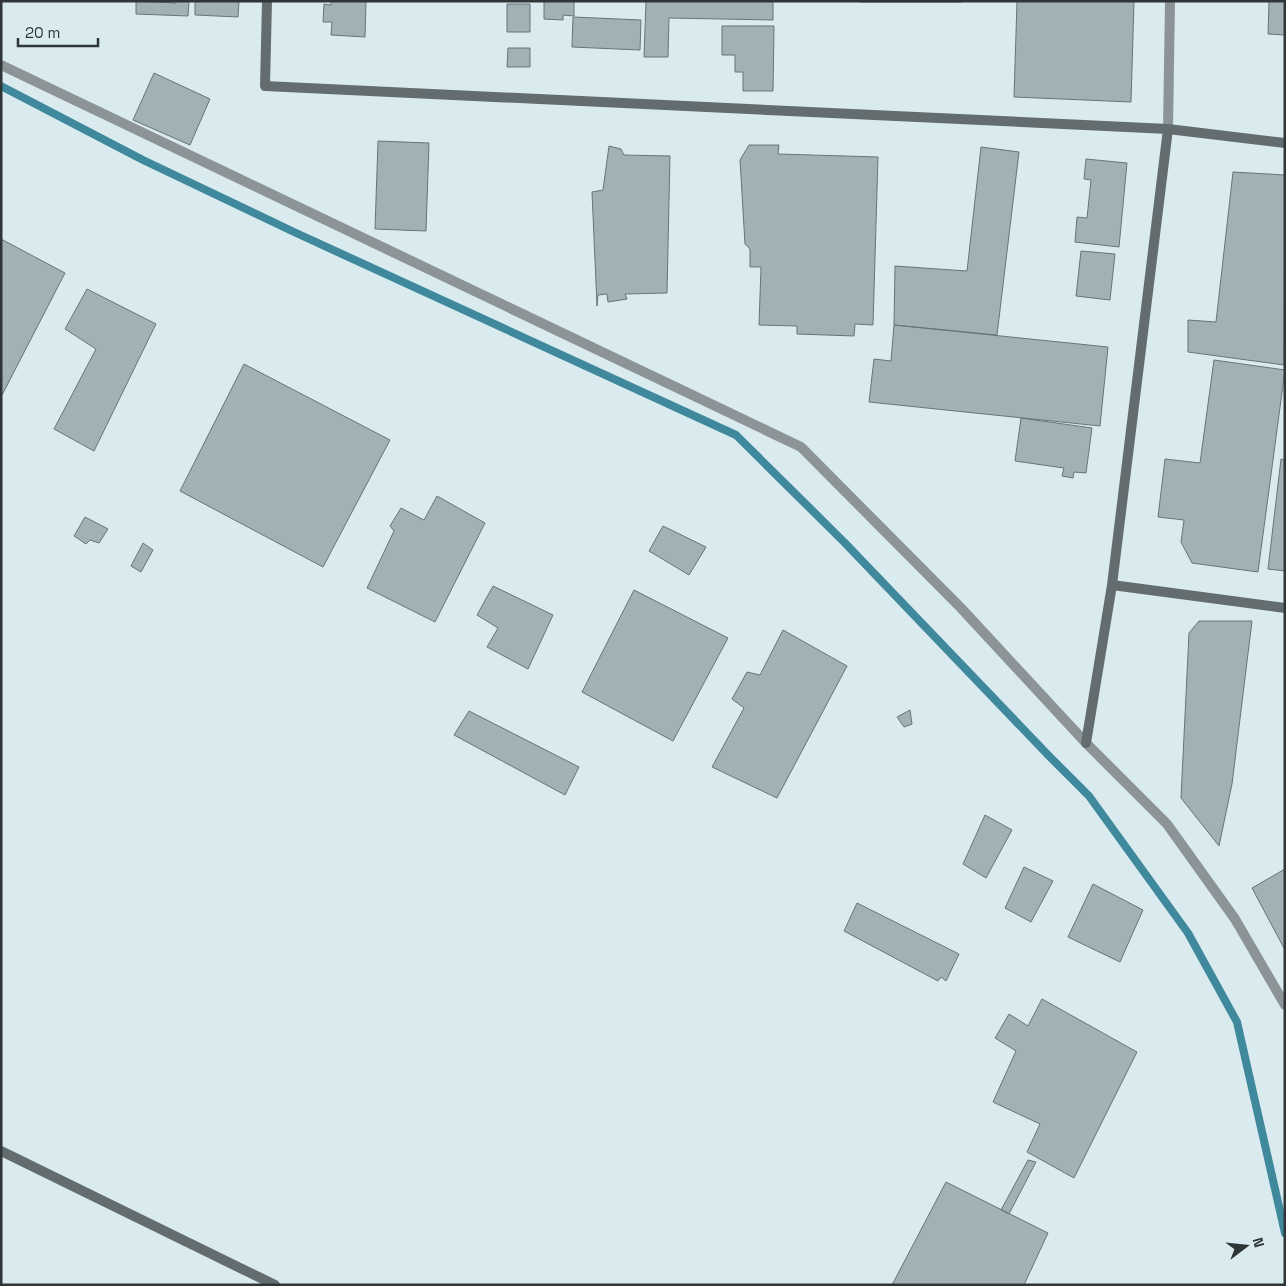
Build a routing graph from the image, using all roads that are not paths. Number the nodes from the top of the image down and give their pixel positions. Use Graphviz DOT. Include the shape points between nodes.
graph roads {
  1 [pos="267,1"];
  2 [pos="1170,1"];
  3 [pos="1,65"];
  4 [pos="1168,130"];
  5 [pos="1285,143"];
  6 [pos="1112,585"];
  7 [pos="1285,608"];
  8 [pos="1086,743"];
  9 [pos="1285,1005"];
  10 [pos="1,1151"];
  11 [pos="275,1285"];
  1 -- 4 [label="street" via="266,86"];
  2 -- 4 [label="street"];
  3 -- 8 [label="street" via="801,447 961,608"];
  4 -- 5 [label="street"];
  4 -- 6 [label="street"];
  6 -- 7 [label="street"];
  6 -- 8 [label="street"];
  8 -- 9 [label="street" via="1167,824 1235,919"];
  10 -- 11 [label="street"];
}
